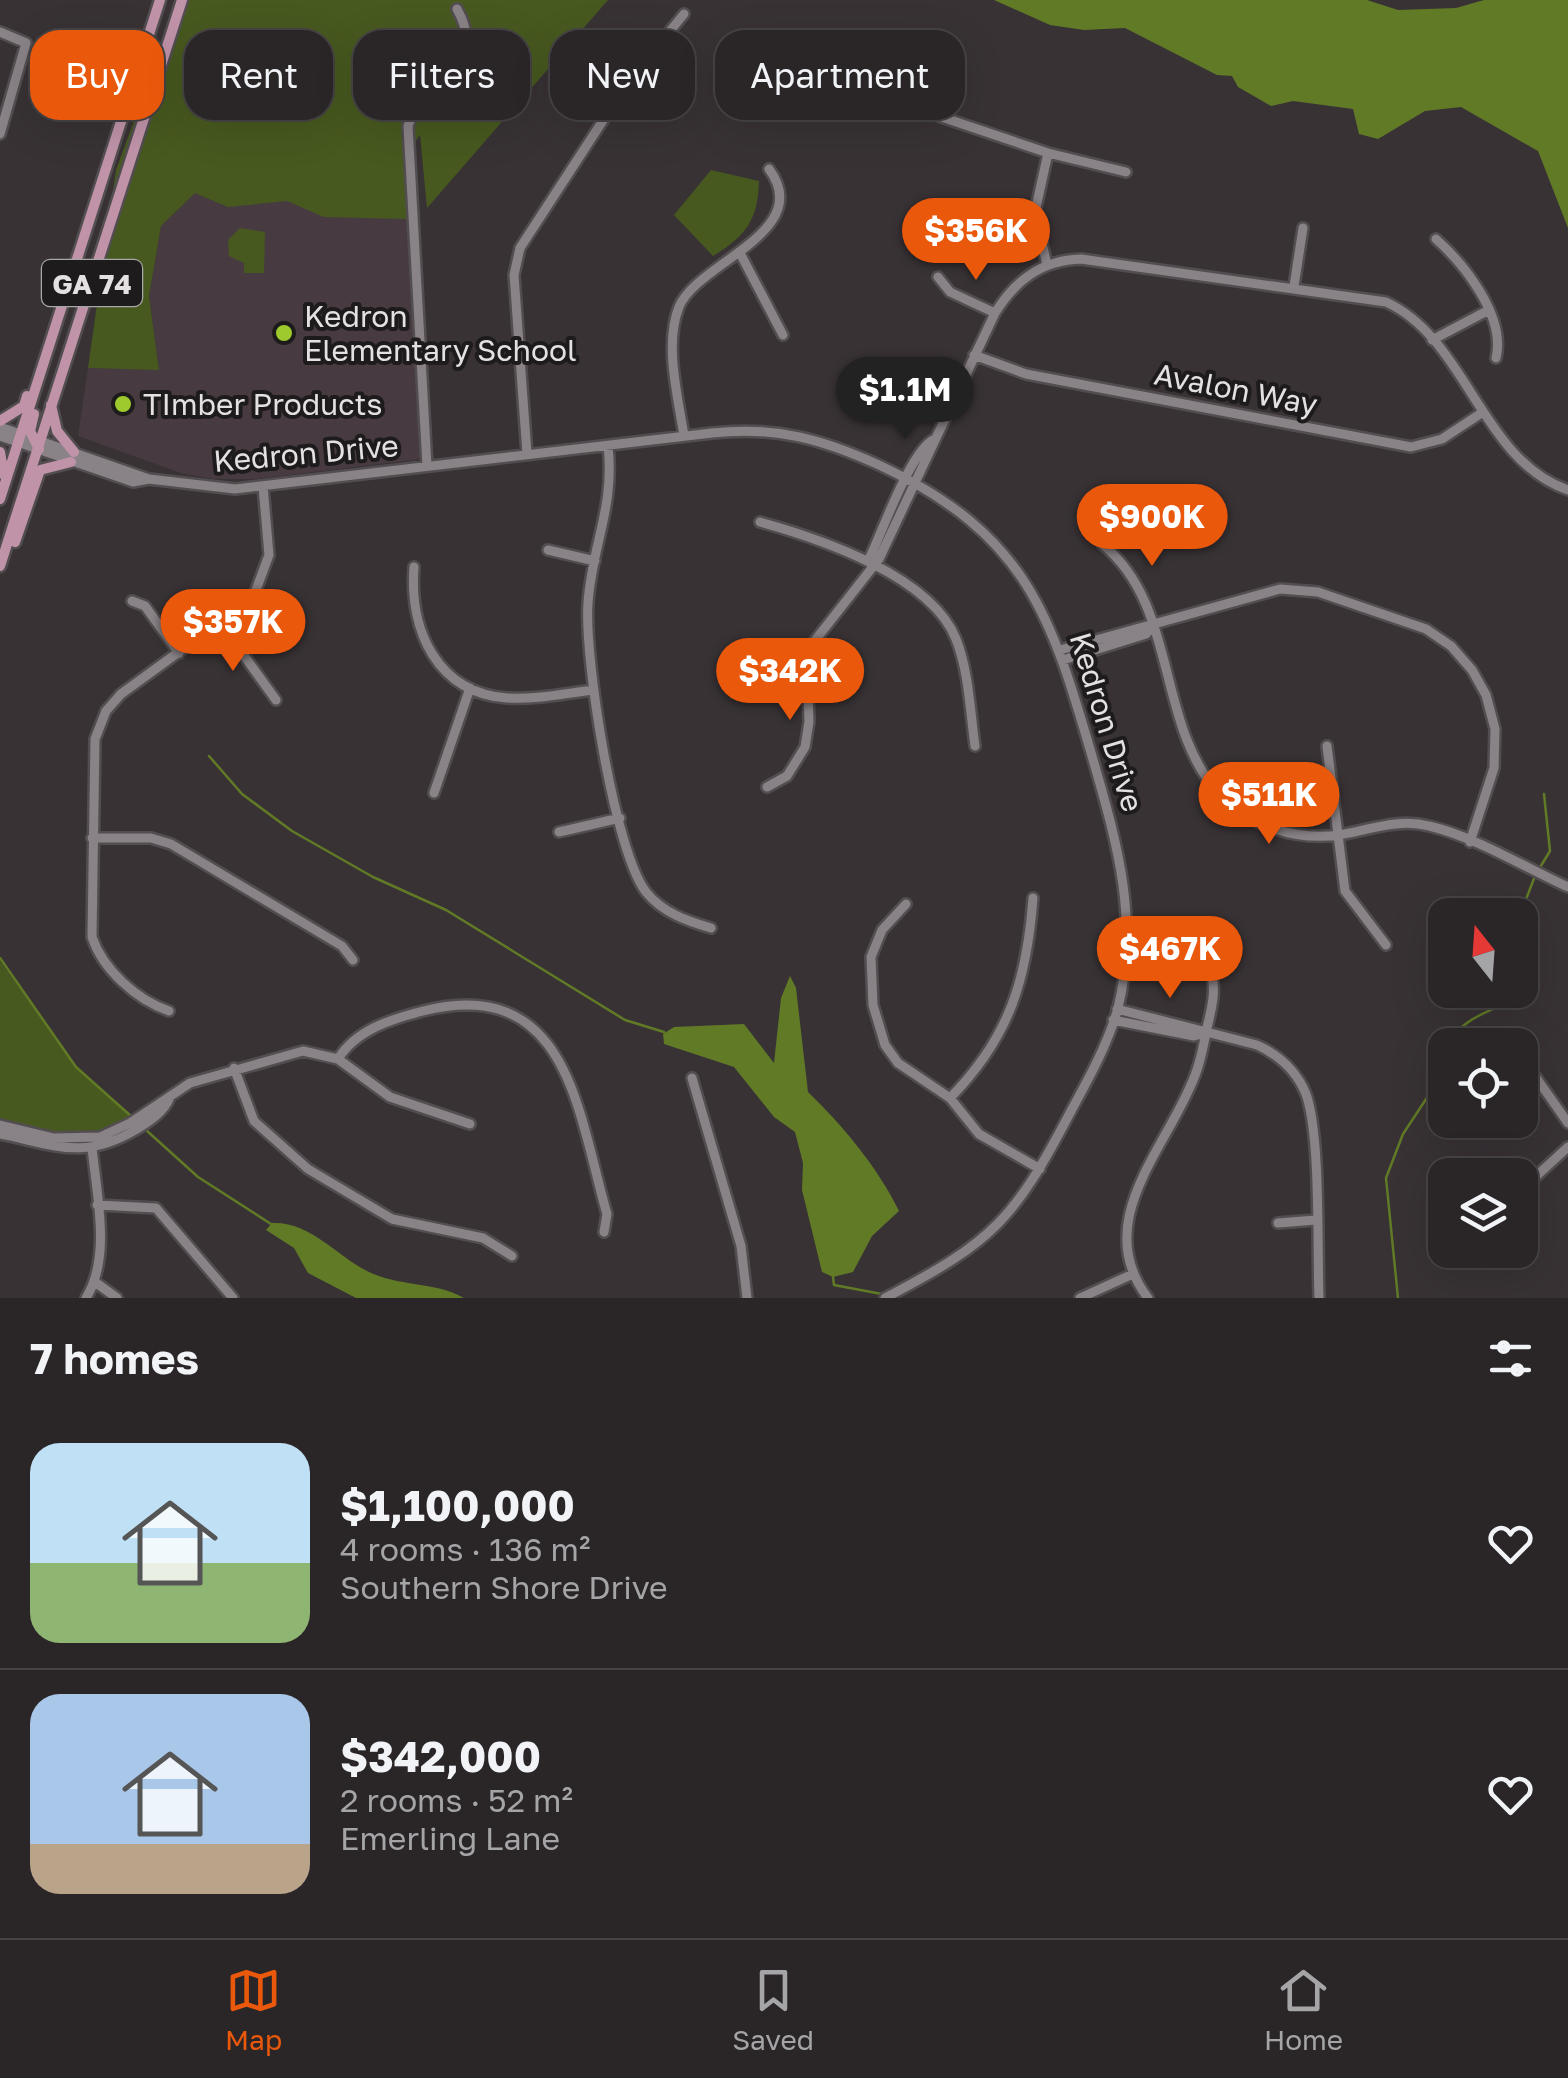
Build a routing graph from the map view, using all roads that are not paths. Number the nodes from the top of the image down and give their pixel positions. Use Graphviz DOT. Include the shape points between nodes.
graph roads {
  1 [pos="160,0"];
  2 [pos="182,0"];
  3 [pos="457,9"];
  4 [pos="684,14"];
  5 [pos="0,32"];
  6 [pos="950,120"];
  7 [pos="0,134"];
  8 [pos="1048,153"];
  9 [pos="769,169"];
  10 [pos="1126,172"];
  11 [pos="1303,228"];
  12 [pos="1436,239"];
  13 [pos="740,255"];
  14 [pos="1047,265"];
  15 [pos="938,277"];
  16 [pos="1294,286"];
  17 [pos="1487,312"];
  18 [pos="995,313"];
  19 [pos="58,316"];
  20 [pos="53,330"];
  21 [pos="783,336"];
  22 [pos="1432,340"];
  23 [pos="974,354"];
  24 [pos="1496,358"];
  25 [pos="51,404"];
  26 [pos="1483,412"];
  27 [pos="0,424"];
  28 [pos="0,436"];
  29 [pos="684,436"];
  30 [pos="933,440"];
  31 [pos="28,442"];
  32 [pos="608,446"];
  33 [pos="0,452"];
  34 [pos="527,454"];
  35 [pos="73,457"];
  36 [pos="427,466"];
  37 [pos="906,478"];
  38 [pos="5,484"];
  39 [pos="918,484"];
  40 [pos="263,486"];
  41 [pos="1568,490"];
  42 [pos="0,499"];
  43 [pos="760,522"];
  44 [pos="1102,544"];
  45 [pos="548,550"];
  46 [pos="0,552"];
  47 [pos="595,561"];
  48 [pos="872,565"];
  49 [pos="0,568"];
  50 [pos="414,568"];
  51 [pos="132,600"];
  52 [pos="222,625"];
  53 [pos="1152,626"];
  54 [pos="179,653"];
  55 [pos="742,654"];
  56 [pos="1061,655"];
  57 [pos="807,664"];
  58 [pos="470,688"];
  59 [pos="594,690"];
  60 [pos="276,700"];
  61 [pos="975,746"];
  62 [pos="1327,746"];
  63 [pos="767,787"];
  64 [pos="434,793"];
  65 [pos="620,818"];
  66 [pos="559,832"];
  67 [pos="1336,835"];
  68 [pos="92,838"];
  69 [pos="1470,842"];
  70 [pos="1568,887"];
  71 [pos="1033,898"];
  72 [pos="906,904"];
  73 [pos="712,928"];
  74 [pos="1386,944"];
  75 [pos="353,960"];
  76 [pos="1212,976"];
  77 [pos="169,1010"];
  78 [pos="1115,1015"];
  79 [pos="1206,1033"];
  80 [pos="338,1059"];
  81 [pos="234,1068"];
  82 [pos="692,1078"];
  83 [pos="1538,1080"];
  84 [pos="950,1098"];
  85 [pos="1568,1123"];
  86 [pos="470,1124"];
  87 [pos="0,1125"];
  88 [pos="0,1134"];
  89 [pos="32,1136"];
  90 [pos="91,1144"];
  91 [pos="1568,1147"];
  92 [pos="1040,1169"];
  93 [pos="1538,1175"];
  94 [pos="97,1205"];
  95 [pos="1316,1220"];
  96 [pos="1278,1222"];
  97 [pos="604,1232"];
  98 [pos="512,1256"];
  99 [pos="1133,1274"];
  100 [pos="95,1282"];
  101 [pos="86,1298"];
  102 [pos="118,1298"];
  103 [pos="233,1298"];
  104 [pos="746,1298"];
  105 [pos="885,1298"];
  106 [pos="1080,1298"];
  107 [pos="1148,1298"];
  108 [pos="1319,1298"];
  1 -- 19 [label="main road, GA 74"];
  2 -- 25 [label="main road, GA 74"];
  3 -- 36 [label="street" via="467,27 462,60 419,103 408,126"];
  4 -- 34 [label="street" via="628,82 520,248 514,275"];
  5 -- 7 [label="street" via="26,43"];
  6 -- 8 [label="street"];
  8 -- 10 [label="street"];
  8 -- 14 [label="street" via="1035,212"];
  9 -- 13 [label="street" via="778,186 776,206 764,231"];
  11 -- 16 [label="street"];
  12 -- 17 [label="street" via="1476,282"];
  13 -- 21 [label="street"];
  13 -- 29 [label="street" via="696,281 674,318"];
  14 -- 16 [label="street" via="1081,259"];
  14 -- 18 [label="street" via="1014,286"];
  15 -- 18 [label="street" via="950,292"];
  16 -- 22 [label="street" via="1386,302 1406,312"];
  17 -- 22 [label="street"];
  17 -- 24 [label="street" via="1497,336"];
  18 -- 23 [label="street"];
  19 -- 20 [label="main road, GA 74"];
  19 -- 31 [label="main road"];
  20 -- 27 [label="main road" via="24,406"];
  20 -- 31 [label="main road, GA 74"];
  22 -- 26 [label="street"];
  23 -- 26 [label="street, Avalon Way" via="1026,374 1411,446 1442,439"];
  23 -- 30 [label="street"];
  25 -- 31 [label="main road, GA 74"];
  25 -- 35 [label="main road"];
  26 -- 41 [label="street" via="1531,469"];
  27 -- 31 [label="street, Kedron Drive"];
  28 -- 31 [label="street, Kedron Drive"];
  29 -- 32 [label="street, Kedron Drive"];
  29 -- 37 [label="street, Kedron Drive" via="798,434"];
  30 -- 37 [label="street"];
  30 -- 39 [label="street"];
  31 -- 35 [label="street, Kedron Drive"];
  31 -- 38 [label="main road, GA 74"];
  31 -- 46 [label="main road"];
  31 -- 49 [label="main road, GA 74"];
  32 -- 34 [label="street, Kedron Drive"];
  32 -- 47 [label="street" via="612,494"];
  33 -- 38 [label="main road"];
  34 -- 36 [label="street, Kedron Drive"];
  35 -- 40 [label="street, Kedron Drive" via="205,488"];
  35 -- 49 [label="main road" via="50,464 34,480"];
  36 -- 40 [label="street, Kedron Drive"];
  37 -- 39 [label="street, Kedron Drive"];
  37 -- 48 [label="street"];
  38 -- 42 [label="main road, GA 74"];
  39 -- 48 [label="street"];
  39 -- 56 [label="street, Kedron Drive" via="964,514 1007,555 1037,598"];
  40 -- 52 [label="street" via="267,568 254,598"];
  43 -- 48 [label="street"];
  44 -- 53 [label="street" via="1135,579"];
  45 -- 47 [label="street"];
  47 -- 59 [label="street" via="587,608"];
  48 -- 57 [label="street" via="817,635"];
  48 -- 61 [label="street" via="924,596 955,637"];
  50 -- 58 [label="street" via="414,611 426,648"];
  51 -- 54 [label="street"];
  52 -- 54 [label="street"];
  52 -- 60 [label="street"];
  53 -- 56 [label="street" via="1146,634"];
  53 -- 67 [label="street" via="1192,752 1223,797 1280,830"];
  53 -- 69 [label="street" via="1263,592 1296,589 1400,618 1442,639 1479,680 1495,729 1494,768"];
  54 -- 68 [label="street" via="121,694 100,724"];
  55 -- 57 [label="street"];
  56 -- 78 [label="street, Kedron Drive" via="1126,883 1128,936"];
  57 -- 63 [label="street" via="805,746 787,776"];
  58 -- 59 [label="street" via="506,698"];
  58 -- 64 [label="street"];
  59 -- 65 [label="street"];
  62 -- 67 [label="street"];
  65 -- 66 [label="street"];
  65 -- 73 [label="street" via="644,888 665,909"];
  67 -- 69 [label="street" via="1409,823"];
  67 -- 74 [label="street" via="1345,891"];
  68 -- 75 [label="street" via="171,844 342,946"];
  68 -- 77 [label="street" via="89,916 96,947 138,994"];
  69 -- 70 [label="street"];
  71 -- 84 [label="street" via="1022,980 989,1054"];
  72 -- 84 [label="street" via="882,930 871,957 876,1023 898,1063"];
  76 -- 79 [label="street"];
  78 -- 79 [label="street" via="1194,1036"];
  78 -- 92 [label="street, Kedron Drive"];
  79 -- 95 [label="street" via="1268,1050 1297,1078 1310,1112"];
  79 -- 99 [label="street" via="1190,1088 1130,1204 1126,1234"];
  80 -- 81 [label="street" via="289,1052"];
  80 -- 86 [label="street" via="390,1096"];
  80 -- 97 [label="street" via="377,1026 436,1008 480,1007 523,1024 559,1056 573,1083 608,1214"];
  81 -- 90 [label="street" via="190,1083"];
  81 -- 98 [label="street" via="254,1122 308,1169 392,1219 483,1238"];
  82 -- 104 [label="street" via="742,1246"];
  83 -- 85 [label="street"];
  84 -- 92 [label="street" via="979,1134"];
  87 -- 89 [label="street"];
  88 -- 89 [label="street"];
  89 -- 90 [label="street"];
  90 -- 94 [label="street"];
  91 -- 93 [label="street"];
  92 -- 105 [label="street, Kedron Drive" via="1017,1206 976,1246"];
  94 -- 100 [label="street"];
  94 -- 103 [label="street" via="156,1208"];
  95 -- 96 [label="street"];
  95 -- 108 [label="street"];
  99 -- 106 [label="street"];
  99 -- 107 [label="street"];
  100 -- 101 [label="street"];
  100 -- 102 [label="street"];
}
